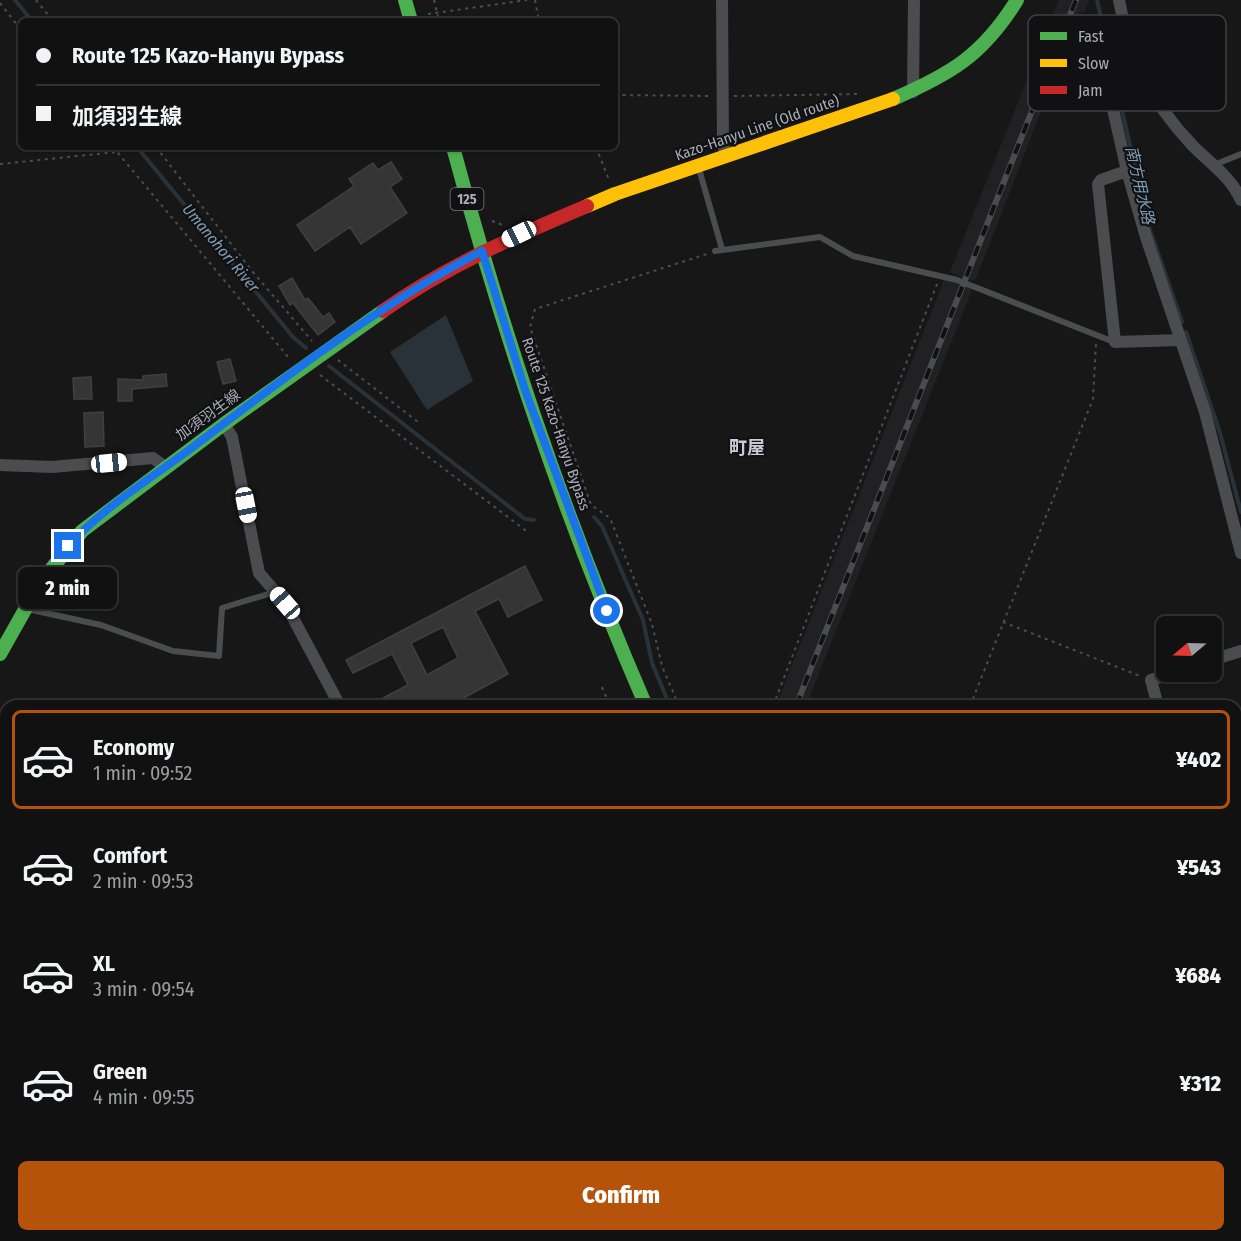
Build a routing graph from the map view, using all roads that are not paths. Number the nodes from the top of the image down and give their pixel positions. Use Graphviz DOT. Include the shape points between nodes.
graph roads {
  1 [pos="405,0"];
  2 [pos="722,0"];
  3 [pos="914,0"];
  4 [pos="1017,0"];
  5 [pos="1119,0"];
  6 [pos="423,13"];
  7 [pos="1121,15"];
  8 [pos="912,92"];
  9 [pos="1113,111"];
  10 [pos="1165,111"];
  11 [pos="454,150"];
  12 [pos="1241,154"];
  13 [pos="726,155"];
  14 [pos="697,165"];
  15 [pos="1214,165"];
  16 [pos="1127,171"];
  17 [pos="1241,200"];
  18 [pos="482,251"];
  19 [pos="1181,340"];
  20 [pos="1115,342"];
  21 [pos="224,424"];
  22 [pos="0,465"];
  23 [pos="165,467"];
  24 [pos="1241,553"];
  25 [pos="275,591"];
  26 [pos="24,608"];
  27 [pos="1241,651"];
  28 [pos="0,654"];
  29 [pos="1222,657"];
  30 [pos="1156,678"];
  31 [pos="337,700"];
  32 [pos="643,700"];
  33 [pos="1156,700"];
  1 -- 6 [label="main road"];
  2 -- 13 [label="street"];
  3 -- 8 [label="street"];
  4 -- 8 [label="main road, Kazo-Hanyu Line (Old route)" via="973,56 954,71"];
  5 -- 7 [label="street"];
  8 -- 13 [label="main road, Kazo-Hanyu Line (Old route)"];
  9 -- 16 [label="street"];
  10 -- 15 [label="street"];
  11 -- 18 [label="main road, Route 125 Kazo-Hanyu Bypass / 125"];
  12 -- 15 [label="lane"];
  13 -- 14 [label="main road, Kazo-Hanyu Line (Old route)"];
  14 -- 18 [label="main road, Kazo-Hanyu Line (Old route)" via="615,194"];
  14 -- 20 [label="lane" via="719,250 820,237 853,256 973,285"];
  15 -- 17 [label="street" via="1234,184"];
  16 -- 19 [label="street"];
  16 -- 20 [label="street" via="1098,184"];
  18 -- 21 [label="main road, 加須羽生線" via="406,294"];
  18 -- 32 [label="main road, Route 125 Kazo-Hanyu Bypass / 125" via="548,454"];
  19 -- 20 [label="street"];
  19 -- 24 [label="street" via="1205,412"];
  21 -- 23 [label="main road, 加須羽生線"];
  21 -- 25 [label="street" via="232,437 259,573"];
  22 -- 23 [label="street" via="52,467 153,458"];
  23 -- 26 [label="main road, 加須羽生線" via="82,531 52,565"];
  25 -- 26 [label="lane" via="222,608 219,656 173,651 100,625"];
  25 -- 31 [label="street"];
  26 -- 28 [label="main road, 加須羽生線"];
  27 -- 29 [label="street"];
  30 -- 33 [label="street" via="1151,680"];
}
